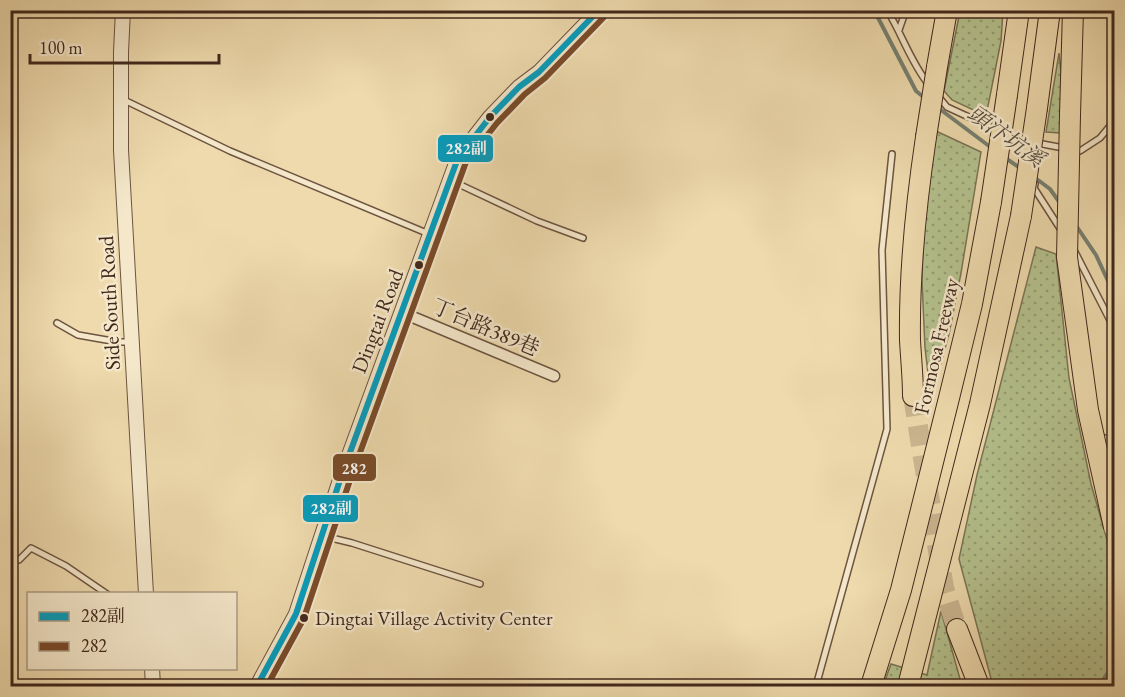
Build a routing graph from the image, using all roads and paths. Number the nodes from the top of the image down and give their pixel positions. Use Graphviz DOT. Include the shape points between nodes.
graph roads {
  1 [pos="123,10"];
  2 [pos="599,10"];
  3 [pos="887,10"];
  4 [pos="906,10"];
  5 [pos="947,10"];
  6 [pos="1019,10"];
  7 [pos="1050,10"];
  8 [pos="1073,10"];
  9 [pos="899,30"];
  10 [pos="120,98"];
  11 [pos="1114,121"];
  12 [pos="1040,144"];
  13 [pos="892,154"];
  14 [pos="1038,155"];
  15 [pos="1036,177"];
  16 [pos="450,180"];
  17 [pos="431,234"];
  18 [pos="584,238"];
  19 [pos="403,313"];
  20 [pos="57,323"];
  21 [pos="1114,328"];
  22 [pos="133,342"];
  23 [pos="554,376"];
  24 [pos="913,396"];
  25 [pos="1088,410"];
  26 [pos="1114,480"];
  27 [pos="1114,527"];
  28 [pos="323,536"];
  29 [pos="10,561"];
  30 [pos="480,584"];
  31 [pos="104,592"];
  32 [pos="146,592"];
  33 [pos="957,629"];
  34 [pos="152,670"];
  35 [pos="153,687"];
  36 [pos="257,687"];
  37 [pos="816,687"];
  38 [pos="871,687"];
  39 [pos="908,687"];
  40 [pos="979,687"];
  1 -- 10 [label="street, Side South Road"];
  2 -- 16 [label="street, Dingtai Road" via="490,117 458,158"];
  3 -- 9 [label="lane"];
  4 -- 9 [label="lane"];
  5 -- 24 [label="highway, bridge" via="919,186 910,340"];
  6 -- 38 [label="highway, Formosa Freeway, bridge" via="972,304 902,590"];
  7 -- 39 [label="highway, bridge" via="1021,216 980,404"];
  8 -- 25 [label="highway, bridge" via="1067,257"];
  9 -- 12 [label="lane" via="921,76 947,107 1016,139"];
  10 -- 17 [label="lane" via="230,151"];
  10 -- 22 [label="street, Side South Road"];
  11 -- 12 [label="lane" via="1100,138 1080,151"];
  12 -- 14 [label="lane"];
  13 -- 37 [label="lane" via="882,250 887,429"];
  15 -- 21 [label="lane" via="1034,188 1078,257"];
  16 -- 17 [label="street, Dingtai Road"];
  16 -- 18 [label="lane" via="537,221"];
  17 -- 19 [label="street, Dingtai Road"];
  19 -- 23 [label="street, 丁台路389巷"];
  19 -- 28 [label="street, Dingtai Road"];
  20 -- 22 [label="lane" via="78,335"];
  22 -- 32 [label="street, Side South Road"];
  25 -- 26 [label="highway, bridge"];
  25 -- 27 [label="highway, bridge"];
  28 -- 30 [label="lane"];
  28 -- 36 [label="street, Dingtai Road" via="296,614"];
  29 -- 31 [label="lane" via="19,560 31,548"];
  33 -- 40 [label="highway"];
  34 -- 35 [label="street"];
}
